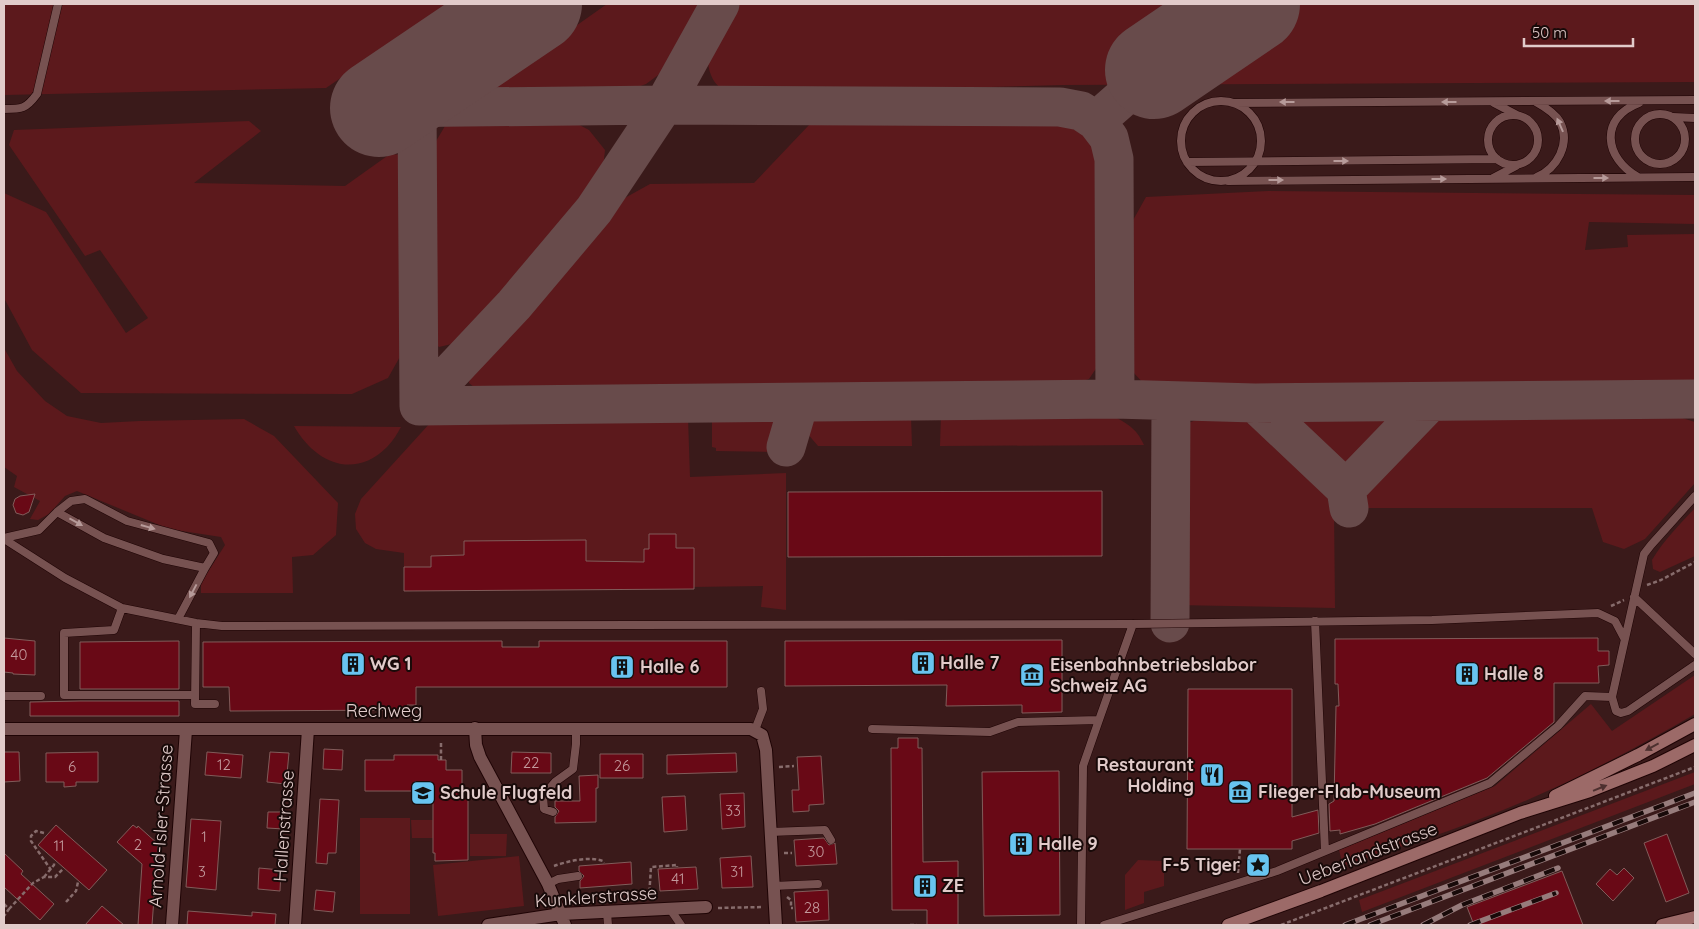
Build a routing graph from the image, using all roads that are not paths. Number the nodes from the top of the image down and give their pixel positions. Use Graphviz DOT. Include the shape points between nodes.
graph roads {
  1 [pos="58,4"];
  2 [pos="1684,100"];
  3 [pos="1695,100"];
  4 [pos="1490,101"];
  5 [pos="1534,101"];
  6 [pos="1645,101"];
  7 [pos="1233,103"];
  8 [pos="4,109"];
  9 [pos="1658,114"];
  10 [pos="1519,116"];
  11 [pos="1673,118"];
  12 [pos="1695,118"];
  13 [pos="1497,159"];
  14 [pos="1256,161"];
  15 [pos="1187,162"];
  16 [pos="1656,164"];
  17 [pos="1518,165"];
  18 [pos="1639,177"];
  19 [pos="1679,177"];
  20 [pos="1695,177"];
  21 [pos="1535,178"];
  22 [pos="1491,179"];
  23 [pos="1228,181"];
  24 [pos="1695,496"];
  25 [pos="57,512"];
  26 [pos="4,538"];
  27 [pos="205,568"];
  28 [pos="1634,597"];
  29 [pos="122,608"];
  30 [pos="178,619"];
  31 [pos="1315,621"];
  32 [pos="196,623"];
  33 [pos="1133,624"];
  34 [pos="1624,638"];
  35 [pos="1695,654"];
  36 [pos="1695,665"];
  37 [pos="761,691"];
  38 [pos="4,696"];
  39 [pos="41,696"];
  40 [pos="195,696"];
  41 [pos="1612,697"];
  42 [pos="215,704"];
  43 [pos="1100,720"];
  44 [pos="1695,724"];
  45 [pos="475,728"];
  46 [pos="576,728"];
  47 [pos="4,729"];
  48 [pos="308,729"];
  49 [pos="872,729"];
  50 [pos="186,730"];
  51 [pos="758,733"];
  52 [pos="1695,745"];
  53 [pos="553,812"];
  54 [pos="1520,813"];
  55 [pos="770,832"];
  56 [pos="831,840"];
  57 [pos="1325,851"];
  58 [pos="578,876"];
  59 [pos="548,884"];
  60 [pos="818,884"];
  61 [pos="774,886"];
  62 [pos="706,907"];
  63 [pos="670,909"];
  64 [pos="607,912"];
  65 [pos="1695,917"];
  66 [pos="563,920"];
  67 [pos="172,925"];
  68 [pos="296,925"];
  69 [pos="489,925"];
  70 [pos="608,925"];
  71 [pos="681,925"];
  72 [pos="776,925"];
  73 [pos="1081,925"];
  74 [pos="1104,925"];
  75 [pos="1228,925"];
  76 [pos="1662,925"];
  1 -- 8 [label="lane" via="37,94 28,106"];
  2 -- 3 [label="lane"];
  2 -- 6 [label="lane"];
  2 -- 9 [label="lane"];
  4 -- 5 [label="lane"];
  4 -- 7 [label="lane, one-way"];
  4 -- 10 [label="lane"];
  6 -- 5 [label="lane, one-way"];
  21 -- 5 [label="lane, one-way" via="1556,163 1563,148 1564,134 1560,121 1549,109"];
  6 -- 18 [label="lane" via="1628,107 1617,118 1611,132 1611,148 1618,161"];
  7 -- 14 [label="lane" via="1246,109 1255,119 1261,145"];
  7 -- 15 [label="lane" via="1206,104 1187,120 1181,145"];
  9 -- 11 [label="lane"];
  9 -- 16 [label="lane" via="1639,125 1635,140 1641,156"];
  10 -- 13 [label="lane" via="1504,117 1492,126 1488,141"];
  10 -- 17 [label="lane" via="1533,124 1538,140 1533,156"];
  11 -- 12 [label="lane"];
  11 -- 16 [label="lane" via="1684,131 1684,148 1673,161"];
  14 -- 13 [label="lane, one-way"];
  13 -- 17 [label="lane"];
  14 -- 15 [label="lane"];
  14 -- 23 [label="lane" via="1240,177"];
  15 -- 23 [label="lane" via="1202,177"];
  16 -- 19 [label="lane"];
  17 -- 22 [label="lane"];
  18 -- 19 [label="lane"];
  21 -- 18 [label="lane, one-way"];
  19 -- 20 [label="lane"];
  21 -- 22 [label="lane"];
  23 -- 22 [label="lane, one-way"];
  24 -- 28 [label="lane" via="1644,554"];
  25 -- 26 [label="lane" via="39,530"];
  25 -- 27 [label="lane, one-way" via="104,538 163,559"];
  25 -- 27 [label="lane, one-way" via="71,501 85,499 127,521 208,543 214,553"];
  26 -- 29 [label="lane" via="65,578"];
  27 -- 30 [label="lane, one-way"];
  28 -- 34 [label="lane"];
  28 -- 35 [label="lane"];
  29 -- 30 [label="lane"];
  29 -- 40 [label="lane" via="114,630 64,632 64,695"];
  30 -- 32 [label="lane"];
  31 -- 33 [label="lane"];
  31 -- 34 [label="lane" via="1598,613 1615,621"];
  31 -- 57 [label="lane"];
  32 -- 33 [label="lane" via="222,626"];
  32 -- 40 [label="lane"];
  33 -- 43 [label="lane"];
  34 -- 41 [label="lane"];
  36 -- 41 [label="lane" via="1628,711 1616,711"];
  37 -- 51 [label="lane" via="763,709"];
  38 -- 39 [label="lane"];
  40 -- 42 [label="lane" via="195,704"];
  41 -- 57 [label="lane" via="1585,696 1558,726 1490,783"];
  43 -- 49 [label="lane" via="1018,722 990,732"];
  43 -- 73 [label="lane" via="1083,766"];
  44 -- 54 [label="main road, Ueberlandstrasse, one-way"];
  45 -- 46 [label="street, Rechweg"];
  45 -- 48 [label="street, Rechweg"];
  45 -- 59 [label="street" via="480,757"];
  46 -- 51 [label="street, Rechweg" via="747,728"];
  46 -- 53 [label="lane" via="573,769 543,796 544,809"];
  47 -- 50 [label="street, Rechweg"];
  48 -- 50 [label="street, Rechweg"];
  48 -- 68 [label="street, Hallenstrasse"];
  50 -- 67 [label="street, Arnold-Isler-Strasse"];
  51 -- 55 [label="street" via="766,750"];
  54 -- 52 [label="main road, Ueberlandstrasse, one-way" via="1590,792"];
  54 -- 75 [label="main road, Ueberlandstrasse"];
  55 -- 56 [label="lane" via="825,830"];
  55 -- 61 [label="street"];
  57 -- 74 [label="lane" via="1277,871"];
  58 -- 59 [label="lane"];
  59 -- 66 [label="street"];
  60 -- 61 [label="lane"];
  61 -- 72 [label="street"];
  62 -- 63 [label="street, Kunklerstrasse"];
  63 -- 64 [label="street, Kunklerstrasse"];
  63 -- 71 [label="lane"];
  64 -- 66 [label="street, Kunklerstrasse"];
  64 -- 70 [label="lane"];
  65 -- 76 [label="main road"];
  66 -- 69 [label="street, Kunklerstrasse"];
}
